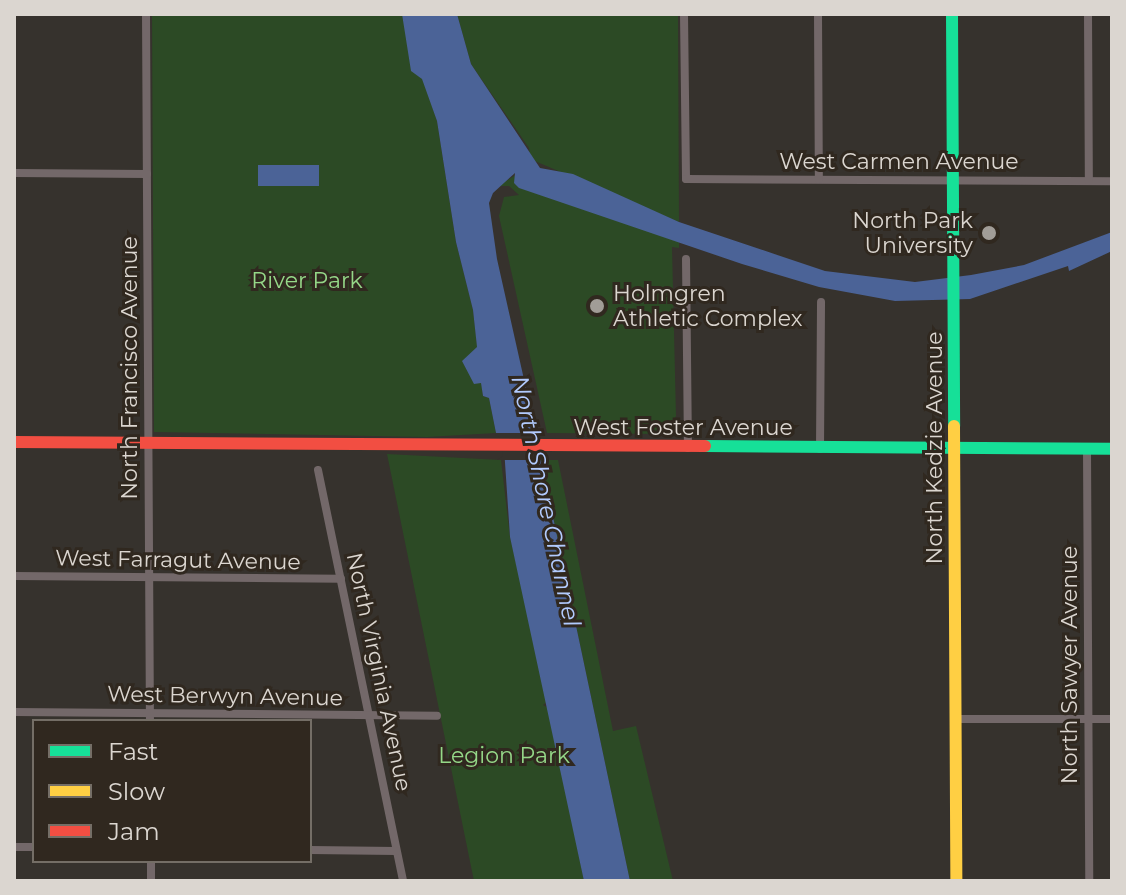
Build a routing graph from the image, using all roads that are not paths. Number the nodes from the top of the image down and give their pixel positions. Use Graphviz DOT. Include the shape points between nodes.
graph roads {
  1 [pos="146,14"];
  2 [pos="684,14"];
  3 [pos="818,14"];
  4 [pos="952,14"];
  5 [pos="1088,14"];
  6 [pos="14,173"];
  7 [pos="147,174"];
  8 [pos="819,179"];
  9 [pos="953,180"];
  10 [pos="1089,181"];
  11 [pos="1112,181"];
  12 [pos="686,259"];
  13 [pos="821,302"];
  14 [pos="14,442"];
  15 [pos="149,443"];
  16 [pos="688,448"];
  17 [pos="820,449"];
  18 [pos="956,449"];
  19 [pos="1087,449"];
  20 [pos="1112,449"];
  21 [pos="318,470"];
  22 [pos="14,576"];
  23 [pos="149,578"];
  24 [pos="341,579"];
  25 [pos="14,712"];
  26 [pos="371,715"];
  27 [pos="437,716"];
  28 [pos="150,717"];
  29 [pos="956,719"];
  30 [pos="1088,719"];
  31 [pos="1112,719"];
  32 [pos="312,850"];
  33 [pos="396,851"];
  34 [pos="403,881"];
  35 [pos="956,881"];
  36 [pos="1089,881"];
  1 -- 7 [label="street, North Francisco Avenue"];
  2 -- 8 [label="street, West Carmen Avenue" via="686,179"];
  3 -- 8 [label="street"];
  4 -- 9 [label="main road, North Kedzie Avenue"];
  5 -- 10 [label="street"];
  6 -- 7 [label="street"];
  7 -- 15 [label="street, North Francisco Avenue"];
  8 -- 9 [label="street, West Carmen Avenue"];
  9 -- 10 [label="street, West Carmen Avenue"];
  9 -- 18 [label="main road, North Kedzie Avenue"];
  10 -- 11 [label="street, West Carmen Avenue"];
  12 -- 16 [label="street"];
  13 -- 17 [label="street"];
  14 -- 15 [label="main road, West Foster Avenue"];
  15 -- 16 [label="main road, West Foster Avenue"];
  15 -- 23 [label="street, North Francisco Avenue"];
  16 -- 17 [label="main road, West Foster Avenue"];
  17 -- 18 [label="main road, West Foster Avenue"];
  18 -- 19 [label="main road, West Foster Avenue"];
  18 -- 29 [label="main road, North Kedzie Avenue"];
  19 -- 20 [label="main road, West Foster Avenue"];
  19 -- 30 [label="street, North Sawyer Avenue"];
  21 -- 24 [label="street, North Virginia Avenue"];
  22 -- 23 [label="street, West Farragut Avenue"];
  23 -- 24 [label="street, West Farragut Avenue"];
  23 -- 28 [label="street, North Francisco Avenue"];
  24 -- 26 [label="street, North Virginia Avenue"];
  25 -- 28 [label="street, West Berwyn Avenue"];
  26 -- 27 [label="street, West Berwyn Avenue"];
  26 -- 28 [label="street, West Berwyn Avenue"];
  26 -- 33 [label="street, North Virginia Avenue"];
  29 -- 30 [label="street"];
  29 -- 35 [label="main road, North Kedzie Avenue"];
  30 -- 31 [label="street"];
  30 -- 36 [label="street, North Sawyer Avenue"];
  32 -- 33 [label="street"];
  33 -- 34 [label="street, North Virginia Avenue"];
}
